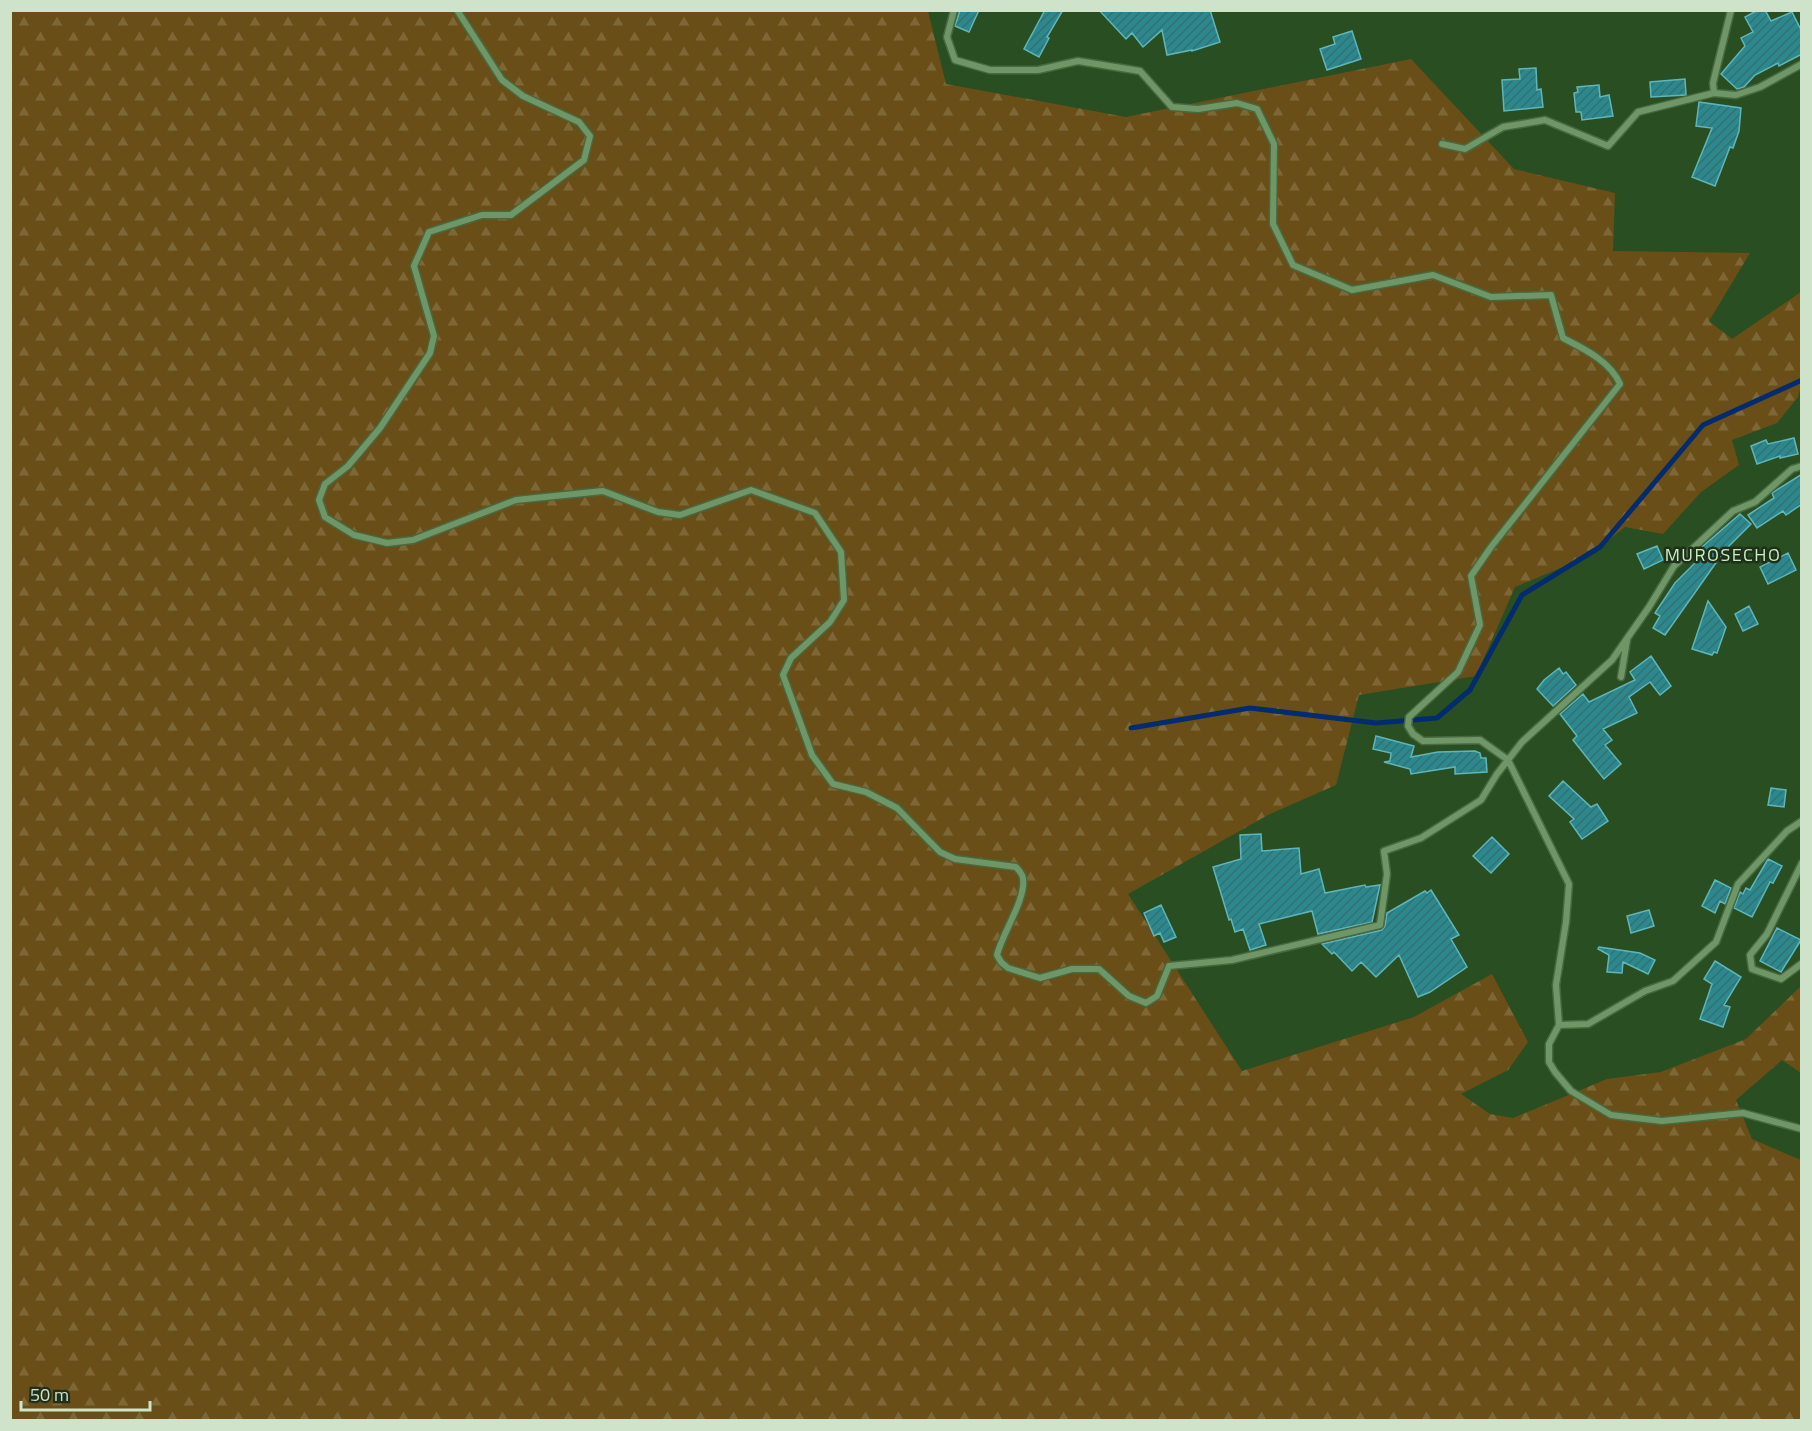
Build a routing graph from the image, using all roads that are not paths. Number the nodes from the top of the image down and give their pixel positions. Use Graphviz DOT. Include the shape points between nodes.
graph roads {
  1 [pos="457,10"];
  2 [pos="954,10"];
  3 [pos="1731,10"];
  4 [pos="1802,64"];
  5 [pos="1714,93"];
  6 [pos="1442,144"];
  7 [pos="1802,466"];
  8 [pos="1628,636"];
  9 [pos="1621,677"];
  10 [pos="1508,760"];
  11 [pos="1802,821"];
  12 [pos="1802,863"];
  13 [pos="1801,964"];
  14 [pos="1559,1025"];
  15 [pos="1802,1129"];
  1 -- 10 [label="street" via="502,80 523,96 579,122 590,136 585,160 511,215 482,215 429,232 414,266 434,336 430,353 380,428 348,466 325,484 319,500 325,517 354,535 387,543 413,540 516,500 603,491 658,512 680,515 751,490 815,513 841,552 844,600 830,622 791,658 783,675 812,756 833,784 866,792 897,808 940,852 956,859 1016,867 1024,881 997,955 1008,968 1040,978 1072,969 1099,969 1129,996 1146,1003 1157,996 1169,966 1232,960 1380,925 1388,874 1384,851 1421,838 1481,800"];
  2 -- 10 [label="street" via="947,37 955,60 990,70 1038,70 1078,61 1140,71 1172,107 1198,109 1237,103 1257,109 1274,144 1273,224 1293,265 1352,290 1433,275 1491,297 1551,295 1563,338 1616,373 1620,384 1472,576 1480,625 1458,672 1409,717 1408,726 1423,741 1480,740"];
  3 -- 5 [label="street"];
  4 -- 5 [label="street" via="1760,87 1736,94"];
  5 -- 6 [label="street" via="1638,112 1608,146 1545,120 1503,128 1465,149"];
  7 -- 8 [label="street" via="1792,469 1755,502 1733,511 1674,566"];
  8 -- 9 [label="street"];
  8 -- 10 [label="street" via="1612,660 1522,742"];
  10 -- 14 [label="street" via="1569,884 1556,985"];
  11 -- 14 [label="street" via="1787,831 1738,884 1716,942 1673,981 1645,991 1588,1023"];
  12 -- 13 [label="street" via="1767,934 1750,955 1752,969 1781,979"];
  14 -- 15 [label="street" via="1549,1044 1549,1062 1571,1091 1611,1115 1662,1121 1743,1113"];
}
